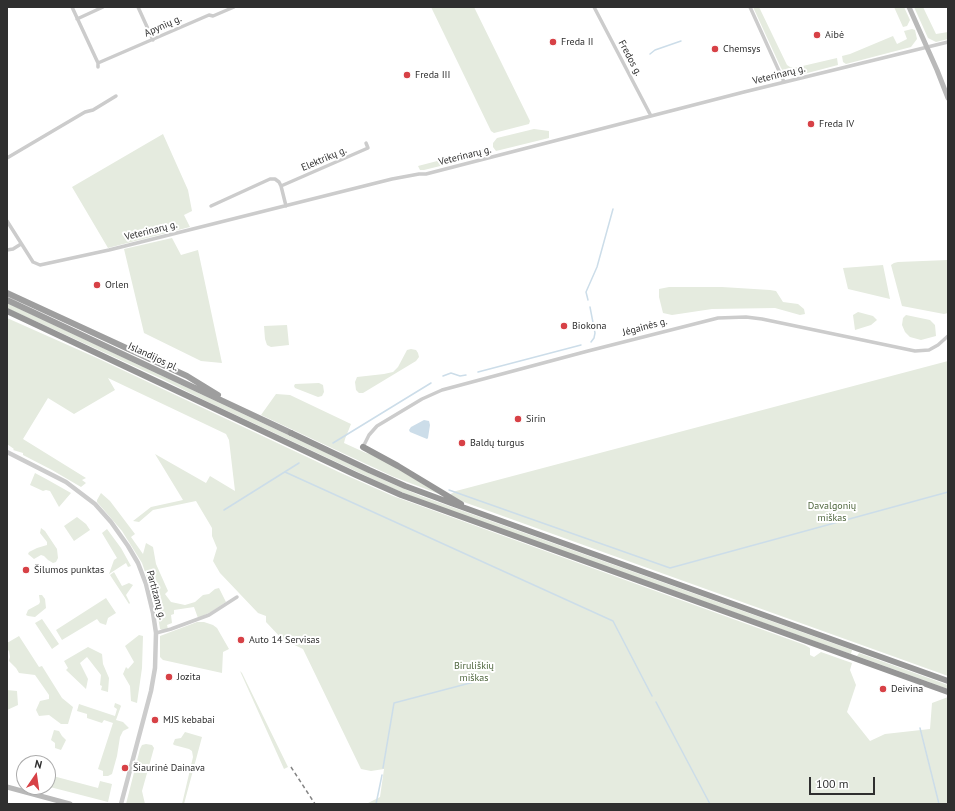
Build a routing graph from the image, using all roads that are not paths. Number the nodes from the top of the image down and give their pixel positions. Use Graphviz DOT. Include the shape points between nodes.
graph roads {
  1 [pos="72,7"];
  2 [pos="103,7"];
  3 [pos="138,7"];
  4 [pos="234,7"];
  5 [pos="594,7"];
  6 [pos="750,7"];
  7 [pos="909,7"];
  8 [pos="77,20"];
  9 [pos="153,40"];
  10 [pos="948,42"];
  11 [pos="927,47"];
  12 [pos="784,82"];
  13 [pos="116,96"];
  14 [pos="948,98"];
  15 [pos="651,116"];
  16 [pos="366,142"];
  17 [pos="7,158"];
  18 [pos="281,186"];
  19 [pos="211,206"];
  20 [pos="286,206"];
  21 [pos="7,221"];
  22 [pos="21,244"];
  23 [pos="7,250"];
  24 [pos="7,293"];
  25 [pos="7,300"];
  26 [pos="7,311"];
  27 [pos="948,336"];
  28 [pos="250,414"];
  29 [pos="363,447"];
  30 [pos="7,452"];
  31 [pos="472,511"];
  32 [pos="237,597"];
  33 [pos="156,633"];
  34 [pos="948,681"];
  35 [pos="948,692"];
  36 [pos="7,787"];
  37 [pos="70,804"];
  38 [pos="121,804"];
  1 -- 8 [label="street"];
  2 -- 8 [label="street"];
  3 -- 9 [label="street"];
  4 -- 9 [label="street, Apynių g." via="213,16 209,15"];
  5 -- 15 [label="street, Fredos g."];
  6 -- 12 [label="street"];
  7 -- 11 [label="main road"];
  8 -- 9 [label="street, Apynių g." via="98,65"];
  10 -- 11 [label="street, Veterinarų g."];
  11 -- 12 [label="street, Veterinarų g."];
  11 -- 14 [label="main road"];
  12 -- 15 [label="street, Veterinarų g."];
  13 -- 17 [label="street"];
  15 -- 20 [label="street, Veterinarų g." via="426,174"];
  16 -- 18 [label="street, Elektrikų g." via="368,148"];
  18 -- 19 [label="street" via="275,179 270,179"];
  18 -- 20 [label="street"];
  20 -- 22 [label="street, Veterinarų g." via="40,265 32,262"];
  21 -- 22 [label="street, Veterinarų g."];
  22 -- 23 [label="street"];
  24 -- 28 [label="highway" via="187,376"];
  25 -- 28 [label="highway, Islandijos pl."];
  26 -- 35 [label="highway, Islandijos pl." via="401,495"];
  27 -- 29 [label="street, Jėgainės g." via="938,346 915,351 762,319 718,318 442,390 377,426"];
  28 -- 31 [label="highway, Islandijos pl." via="405,486"];
  29 -- 31 [label="highway"];
  30 -- 33 [label="street, Partizanų g." via="76,488 111,522 138,563 150,598"];
  31 -- 34 [label="highway"];
  32 -- 33 [label="street" via="209,615"];
  33 -- 38 [label="street, Partizanų g." via="155,668 151,691"];
  36 -- 37 [label="main road"];
}
